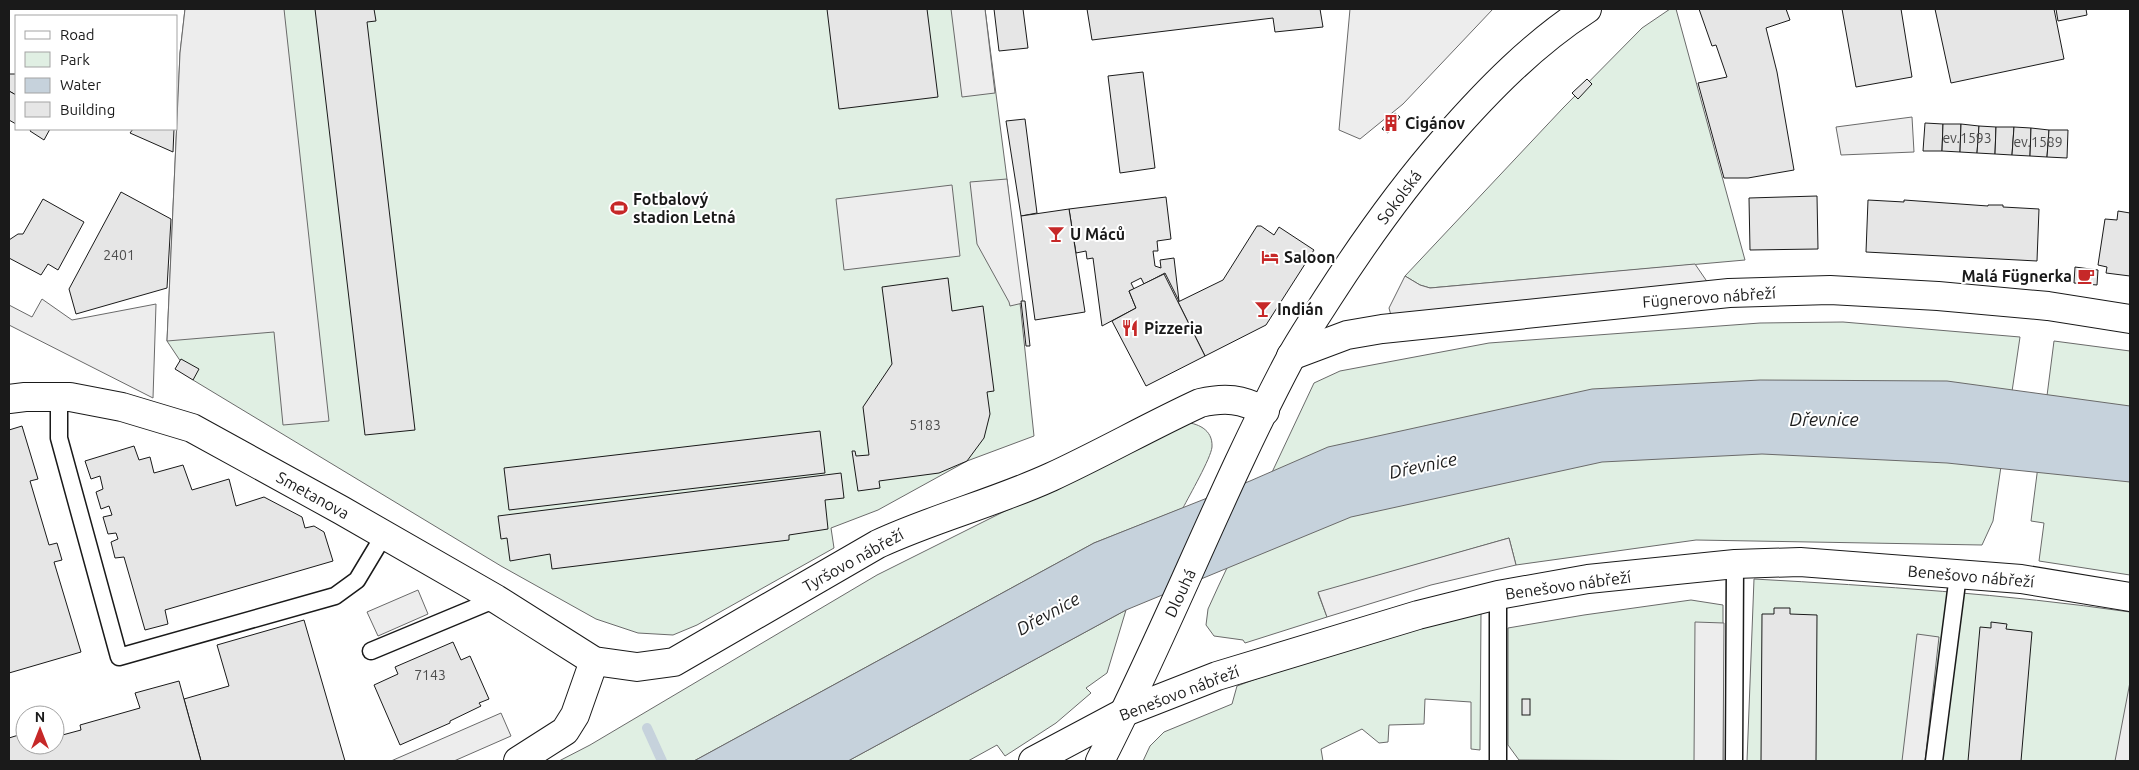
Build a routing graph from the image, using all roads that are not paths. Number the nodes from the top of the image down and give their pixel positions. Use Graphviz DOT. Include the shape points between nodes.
graph roads {
  1 [pos="1571,13"];
  2 [pos="2130,319"];
  3 [pos="1292,356"];
  4 [pos="59,397"];
  5 [pos="9,399"];
  6 [pos="1261,417"];
  7 [pos="384,535"];
  8 [pos="1735,564"];
  9 [pos="1958,575"];
  10 [pos="1498,595"];
  11 [pos="2130,598"];
  12 [pos="496,599"];
  13 [pos="371,651"];
  14 [pos="594,661"];
  15 [pos="1131,700"];
  16 [pos="518,761"];
  17 [pos="1033,761"];
  18 [pos="1100,761"];
  19 [pos="1498,761"];
  20 [pos="1734,761"];
  21 [pos="1934,761"];
  1 -- 3 [label="street, Sokolská" via="1475,105 1420,168 1358,253"];
  2 -- 3 [label="street, Fügnerovo nábřeží" via="2048,306 1938,296 1830,290 1729,293 1373,331 1347,335"];
  3 -- 6 [label="street, Sokolská"];
  4 -- 5 [label="street, Smetanova"];
  4 -- 7 [label="street, Smetanova" via="122,407 192,428"];
  4 -- 7 [label="lane" via="59,438 119,657 335,596 357,580"];
  6 -- 14 [label="street, Tyršovo nábřeží" via="1240,400 1200,402 1051,477 878,544 674,662 637,667"];
  6 -- 15 [label="street, Dlouhá"];
  7 -- 12 [label="street, Smetanova"];
  8 -- 9 [label="street, Benešovo nábřeží" via="1800,562"];
  8 -- 10 [label="street, Benešovo nábřeží" via="1588,579"];
  8 -- 20 [label="lane"];
  9 -- 11 [label="street, Benešovo nábřeží" via="2021,579"];
  9 -- 21 [label="lane"];
  10 -- 15 [label="street, Benešovo nábřeží" via="1418,614"];
  10 -- 19 [label="lane"];
  12 -- 13 [label="lane"];
  12 -- 14 [label="street, Smetanova"];
  14 -- 16 [label="street" via="575,715 565,731"];
  15 -- 17 [label="street, Benešovo nábřeží"];
  15 -- 18 [label="street, Dlouhá"];
}
